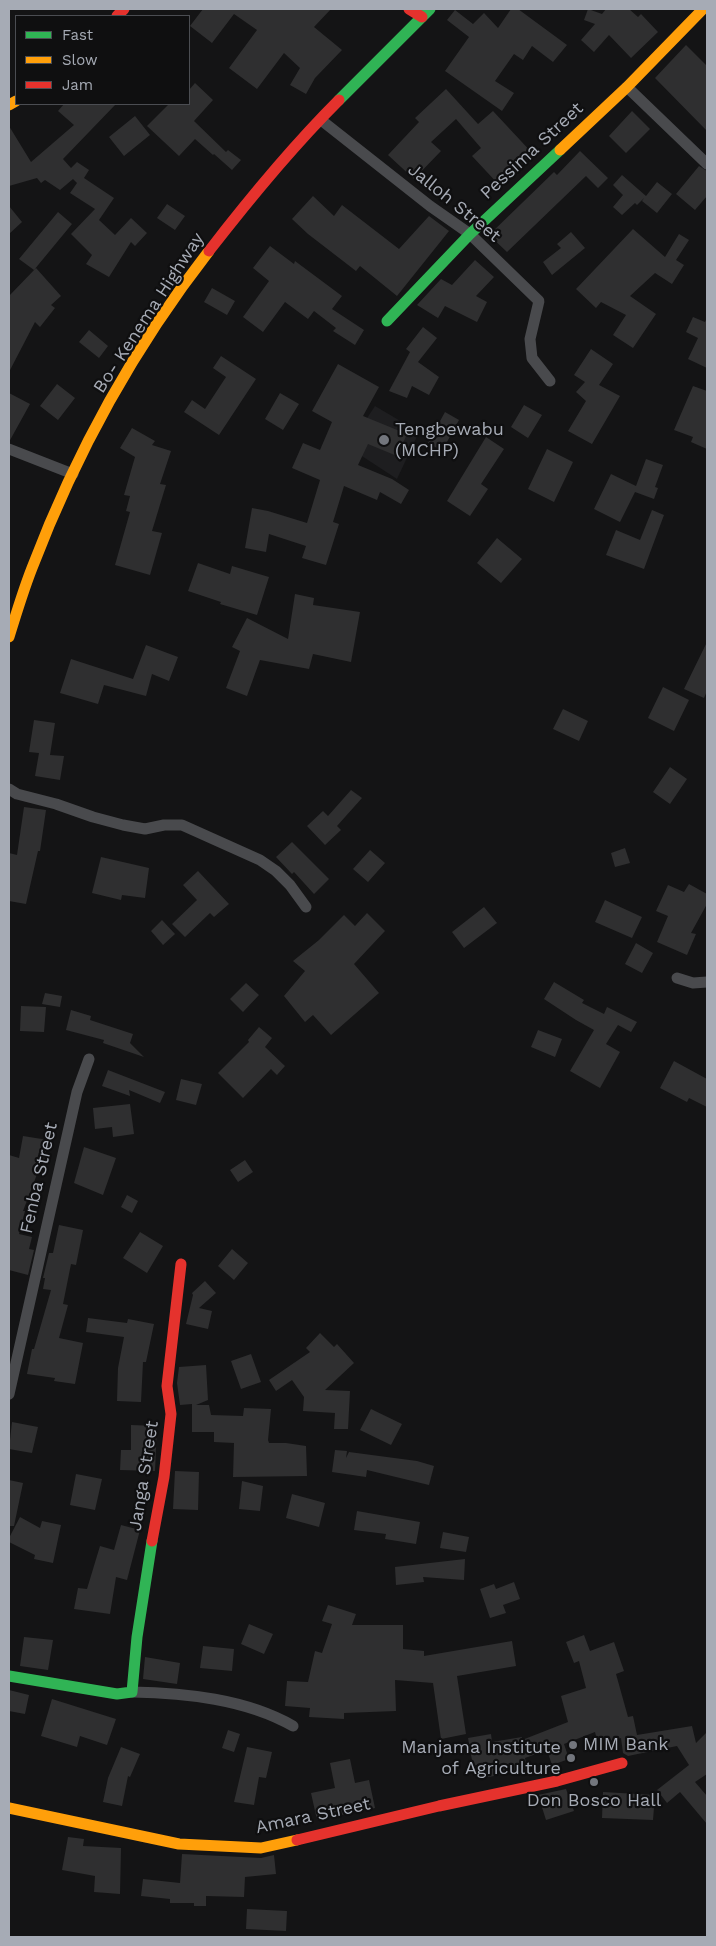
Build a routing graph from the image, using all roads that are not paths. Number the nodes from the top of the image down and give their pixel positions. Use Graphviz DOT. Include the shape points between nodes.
graph roads {
  1 [pos="409,9"];
  2 [pos="703,9"];
  3 [pos="426,13"];
  4 [pos="627,87"];
  5 [pos="321,120"];
  6 [pos="707,164"];
  7 [pos="470,234"];
  8 [pos="387,321"];
  9 [pos="550,381"];
  10 [pos="9,449"];
  11 [pos="73,474"];
  12 [pos="9,638"];
  13 [pos="9,789"];
  14 [pos="306,907"];
  15 [pos="677,978"];
  16 [pos="707,982"];
  17 [pos="89,1059"];
  18 [pos="181,1264"];
  19 [pos="9,1394"];
  20 [pos="9,1676"];
  21 [pos="132,1692"];
  22 [pos="293,1726"];
  23 [pos="622,1763"];
  24 [pos="9,1808"];
  1 -- 3 [label="main road"];
  2 -- 4 [label="main road, Pessima Street"];
  3 -- 5 [label="main road, Bo- Kenema Highway"];
  4 -- 6 [label="street"];
  4 -- 7 [label="main road, Pessima Street"];
  5 -- 7 [label="street, Jalloh Street"];
  5 -- 11 [label="main road, Bo- Kenema Highway" via="269,177 195,268 137,357 86,445"];
  7 -- 8 [label="main road, Pessima Street"];
  7 -- 9 [label="street, Jalloh Street" via="539,301 530,339 532,358"];
  10 -- 11 [label="street"];
  11 -- 12 [label="main road, Bo- Kenema Highway" via="35,556"];
  13 -- 14 [label="street" via="123,825 145,829 182,825 260,860 290,885"];
  15 -- 16 [label="street" via="693,983"];
  17 -- 19 [label="street, Fenba Street" via="77,1092"];
  18 -- 21 [label="main road, Janga Street" via="166,1386 171,1414 164,1477 150,1552"];
  20 -- 21 [label="main road" via="117,1694"];
  21 -- 22 [label="street" via="168,1693 235,1705 276,1717"];
  23 -- 24 [label="main road, Amara Street" via="557,1781 261,1848 179,1844"];
}
